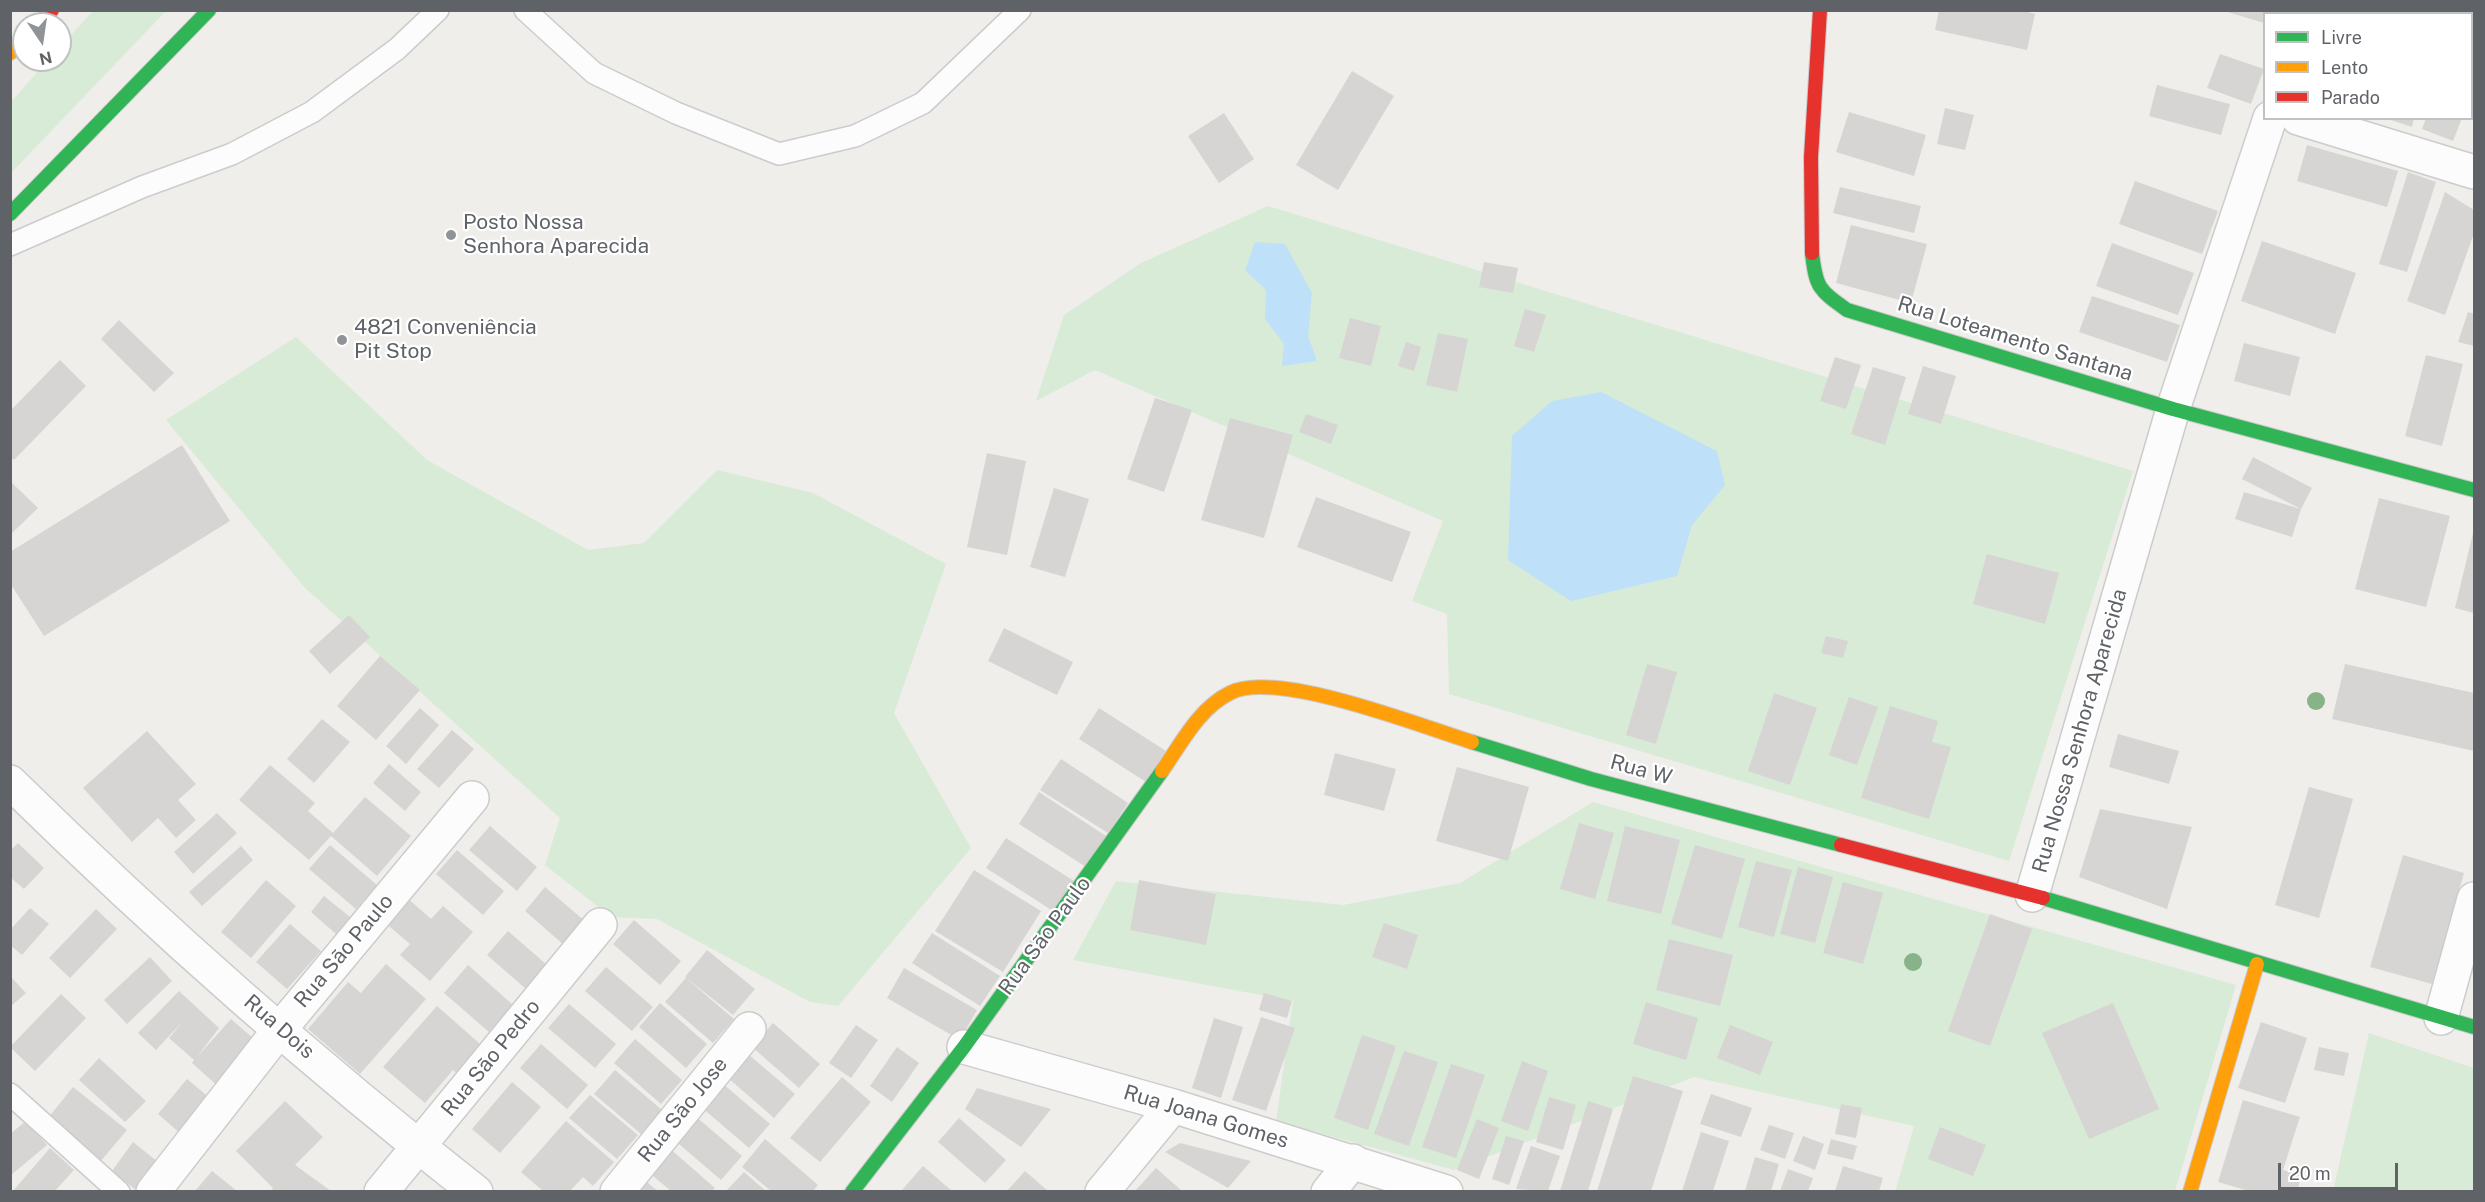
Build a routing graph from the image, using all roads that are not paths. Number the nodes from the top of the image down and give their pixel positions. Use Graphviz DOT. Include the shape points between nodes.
graph roads {
  1 [pos="209,10"];
  2 [pos="438,10"];
  3 [pos="525,10"];
  4 [pos="1020,10"];
  5 [pos="1820,10"];
  6 [pos="2269,120"];
  7 [pos="2305,120"];
  8 [pos="2475,172"];
  9 [pos="10,214"];
  10 [pos="10,245"];
  11 [pos="2173,409"];
  12 [pos="2475,490"];
  13 [pos="1240,687"];
  14 [pos="10,782"];
  15 [pos="472,798"];
  16 [pos="2032,895"];
  17 [pos="2475,899"];
  18 [pos="600,925"];
  19 [pos="2257,964"];
  20 [pos="2441,1018"];
  21 [pos="2475,1027"];
  22 [pos="280,1029"];
  23 [pos="750,1029"];
  24 [pos="964,1047"];
  25 [pos="10,1094"];
  26 [pos="1173,1106"];
  27 [pos="418,1146"];
  28 [pos="1353,1161"];
  29 [pos="119,1191"];
  30 [pos="153,1191"];
  31 [pos="381,1191"];
  32 [pos="476,1191"];
  33 [pos="617,1191"];
  34 [pos="852,1191"];
  35 [pos="1102,1191"];
  36 [pos="1328,1191"];
  37 [pos="1446,1191"];
  38 [pos="2190,1191"];
  1 -- 9 [label="main road"];
  2 -- 10 [label="lane" via="397,49 312,111 232,154 142,187"];
  3 -- 4 [label="lane" via="594,73 676,113 779,154 855,136 923,103"];
  5 -- 11 [label="main road, Rua Loteamento Santana" via="1810,253 1821,290 1847,310"];
  6 -- 11 [label="street, Rua Nossa Senhora Aparecida"];
  7 -- 8 [label="street"];
  11 -- 12 [label="main road, Rua Loteamento Santana"];
  11 -- 16 [label="street, Rua Nossa Senhora Aparecida"];
  13 -- 16 [label="main road, Rua W" via="1305,691 1592,779"];
  13 -- 24 [label="main road, Rua São Paulo" via="1222,695 1205,711"];
  14 -- 22 [label="street, Rua Dois" via="87,857"];
  15 -- 22 [label="street, Rua São Paulo"];
  16 -- 19 [label="main road, Rua Nossa Senhora Aparecida"];
  17 -- 20 [label="street"];
  18 -- 27 [label="street, Rua São Pedro"];
  19 -- 20 [label="main road, Rua Nossa Senhora Aparecida"];
  19 -- 38 [label="main road"];
  20 -- 21 [label="main road, Rua Nossa Senhora Aparecida"];
  22 -- 27 [label="street, Rua Dois"];
  22 -- 30 [label="street, Rua São Paulo"];
  23 -- 33 [label="street, Rua São Jose"];
  24 -- 26 [label="street, Rua Joana Gomes"];
  24 -- 34 [label="main road, Rua São Paulo"];
  25 -- 29 [label="lane"];
  26 -- 28 [label="street, Rua Joana Gomes"];
  26 -- 35 [label="street"];
  27 -- 31 [label="street, Rua São Pedro"];
  27 -- 32 [label="street, Rua Dois"];
  28 -- 36 [label="street"];
  28 -- 37 [label="street, Rua Joana Gomes"];
}
